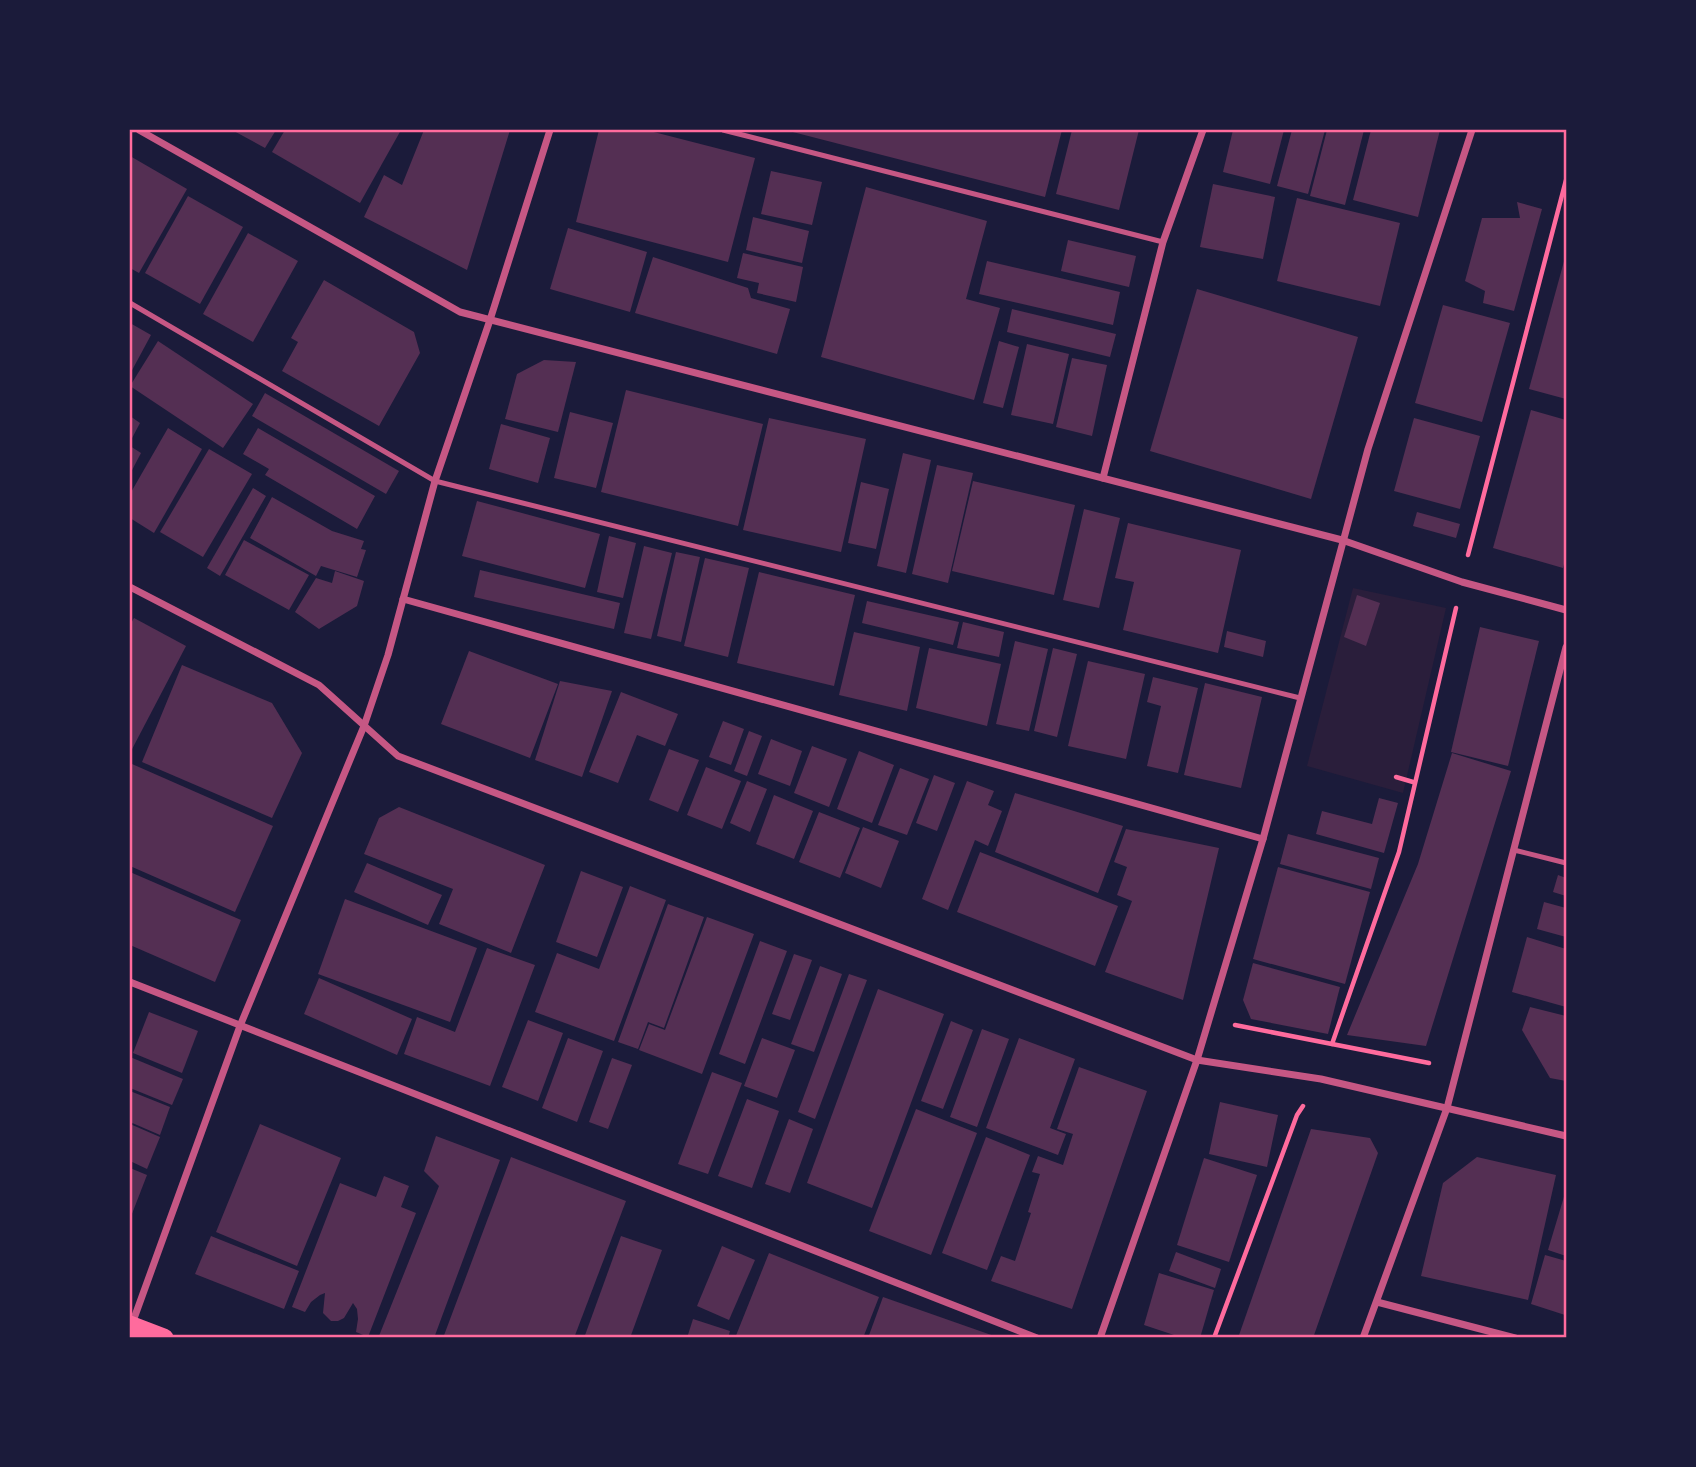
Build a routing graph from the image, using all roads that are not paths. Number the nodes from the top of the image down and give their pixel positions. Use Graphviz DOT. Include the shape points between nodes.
graph roads {
  1 [pos="139,130"];
  2 [pos="550,130"];
  3 [pos="723,130"];
  4 [pos="1203,130"];
  5 [pos="1472,130"];
  6 [pos="1163,242"];
  7 [pos="130,303"];
  8 [pos="490,320"];
  9 [pos="1103,478"];
  10 [pos="435,481"];
  11 [pos="1342,540"];
  12 [pos="130,587"];
  13 [pos="403,599"];
  14 [pos="1566,610"];
  15 [pos="1566,647"];
  16 [pos="1300,698"];
  17 [pos="364,726"];
  18 [pos="1262,839"];
  19 [pos="1514,850"];
  20 [pos="1566,863"];
  21 [pos="130,982"];
  22 [pos="240,1026"];
  23 [pos="1197,1060"];
  24 [pos="1447,1108"];
  25 [pos="1566,1136"];
  26 [pos="1377,1303"];
  27 [pos="130,1326"];
  28 [pos="164,1338"];
  29 [pos="1037,1338"];
  30 [pos="1100,1338"];
  31 [pos="1363,1338"];
  32 [pos="1515,1338"];
  1 -- 8 [label="street" via="460,312"];
  2 -- 8 [label="street"];
  3 -- 6 [label="lane"];
  4 -- 6 [label="street"];
  5 -- 11 [label="street"];
  6 -- 9 [label="street"];
  7 -- 10 [label="lane"];
  8 -- 9 [label="street"];
  8 -- 10 [label="street"];
  9 -- 11 [label="street"];
  10 -- 13 [label="street"];
  10 -- 16 [label="lane"];
  11 -- 14 [label="street" via="1462,582"];
  11 -- 16 [label="street"];
  12 -- 17 [label="street" via="318,685"];
  13 -- 17 [label="street"];
  13 -- 18 [label="street"];
  15 -- 19 [label="street"];
  16 -- 18 [label="street"];
  17 -- 22 [label="street"];
  17 -- 23 [label="street" via="398,756"];
  18 -- 23 [label="street"];
  19 -- 20 [label="lane"];
  19 -- 24 [label="street"];
  21 -- 22 [label="street"];
  22 -- 27 [label="street"];
  22 -- 29 [label="street"];
  23 -- 24 [label="street" via="1321,1079"];
  23 -- 30 [label="street"];
  24 -- 25 [label="street"];
  24 -- 26 [label="street"];
  26 -- 31 [label="street"];
  26 -- 32 [label="street"];
  27 -- 28 [label="highway"];
}
